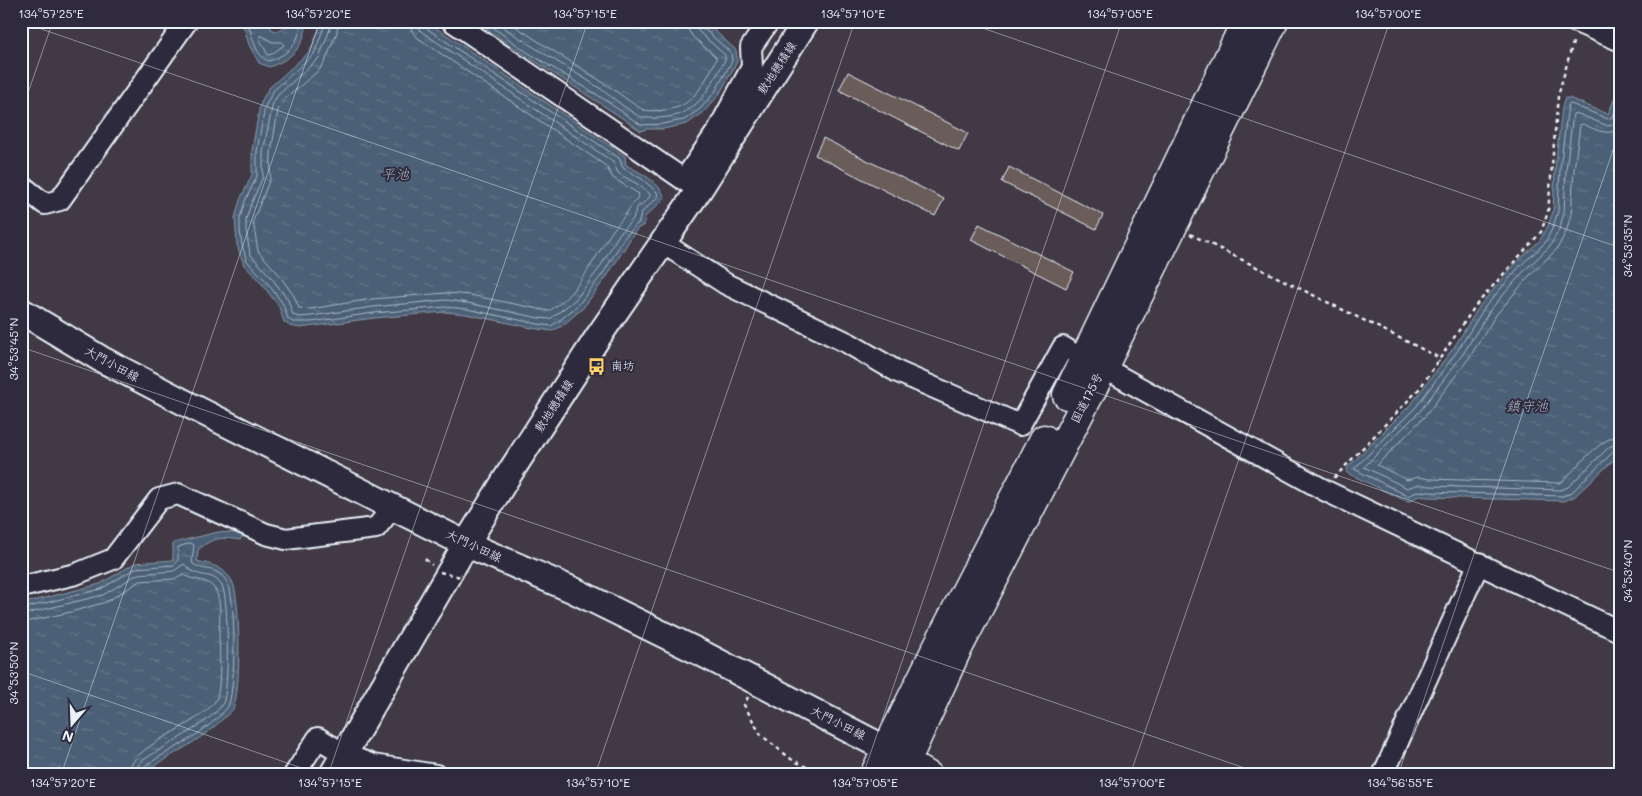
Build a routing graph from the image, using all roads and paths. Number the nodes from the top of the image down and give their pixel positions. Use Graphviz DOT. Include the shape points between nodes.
graph roads {
  1 [pos="187,21"];
  2 [pos="452,21"];
  3 [pos="769,21"];
  4 [pos="806,21"];
  5 [pos="1246,21"];
  6 [pos="1274,21"];
  7 [pos="1577,22"];
  8 [pos="1621,41"];
  9 [pos="21,185"];
  10 [pos="692,185"];
  11 [pos="1188,233"];
  12 [pos="663,243"];
  13 [pos="21,311"];
  14 [pos="1068,350"];
  15 [pos="1439,362"];
  16 [pos="1113,373"];
  17 [pos="1326,491"];
  18 [pos="392,507"];
  19 [pos="466,544"];
  20 [pos="1479,563"];
  21 [pos="440,572"];
  22 [pos="462,574"];
  23 [pos="21,587"];
  24 [pos="1621,632"];
  25 [pos="757,681"];
  26 [pos="898,761"];
  27 [pos="338,764"];
  28 [pos="294,775"];
  29 [pos="436,775"];
  30 [pos="822,775"];
  31 [pos="874,775"];
  32 [pos="930,775"];
  33 [pos="1383,775"];
  1 -- 9 [label="street" via="60,200 45,204"];
  2 -- 10 [label="street"];
  3 -- 10 [label="street" via="751,47 752,67"];
  4 -- 10 [label="main road, 敷地穂積線"];
  5 -- 26 [label="highway, 国道175号" via="1080,370 938,645"];
  6 -- 26 [label="highway, 国道175号" via="1098,378"];
  7 -- 8 [label="street"];
  7 -- 15 [label="path" via="1558,96 1548,212 1541,232 1476,305"];
  10 -- 12 [label="main road, 敷地穂積線"];
  11 -- 15 [label="path" via="1436,356"];
  12 -- 14 [label="street" via="726,284 848,343 898,372 1020,425 1063,347"];
  12 -- 19 [label="main road, 敷地穂積線"];
  13 -- 18 [label="main road, 大門小田線" via="118,368"];
  15 -- 17 [label="path" via="1420,388 1336,474"];
  16 -- 17 [label="street"];
  17 -- 20 [label="street"];
  18 -- 19 [label="main road, 大門小田線"];
  18 -- 23 [label="street" via="376,528 286,539 266,534 178,494 160,499 113,559 76,574"];
  19 -- 25 [label="main road, 大門小田線" via="573,590"];
  19 -- 27 [label="main road, 敷地穂積線"];
  20 -- 24 [label="street"];
  20 -- 33 [label="street"];
  21 -- 22 [label="path, bridge" via="461,577"];
  25 -- 26 [label="main road, 大門小田線"];
  25 -- 30 [label="path" via="744,705 761,735 791,759"];
  26 -- 31 [label="highway, 国道175号"];
  26 -- 32 [label="main road, 大門小田線"];
  27 -- 28 [label="street" via="318,738"];
  27 -- 29 [label="street" via="373,765"];
}
